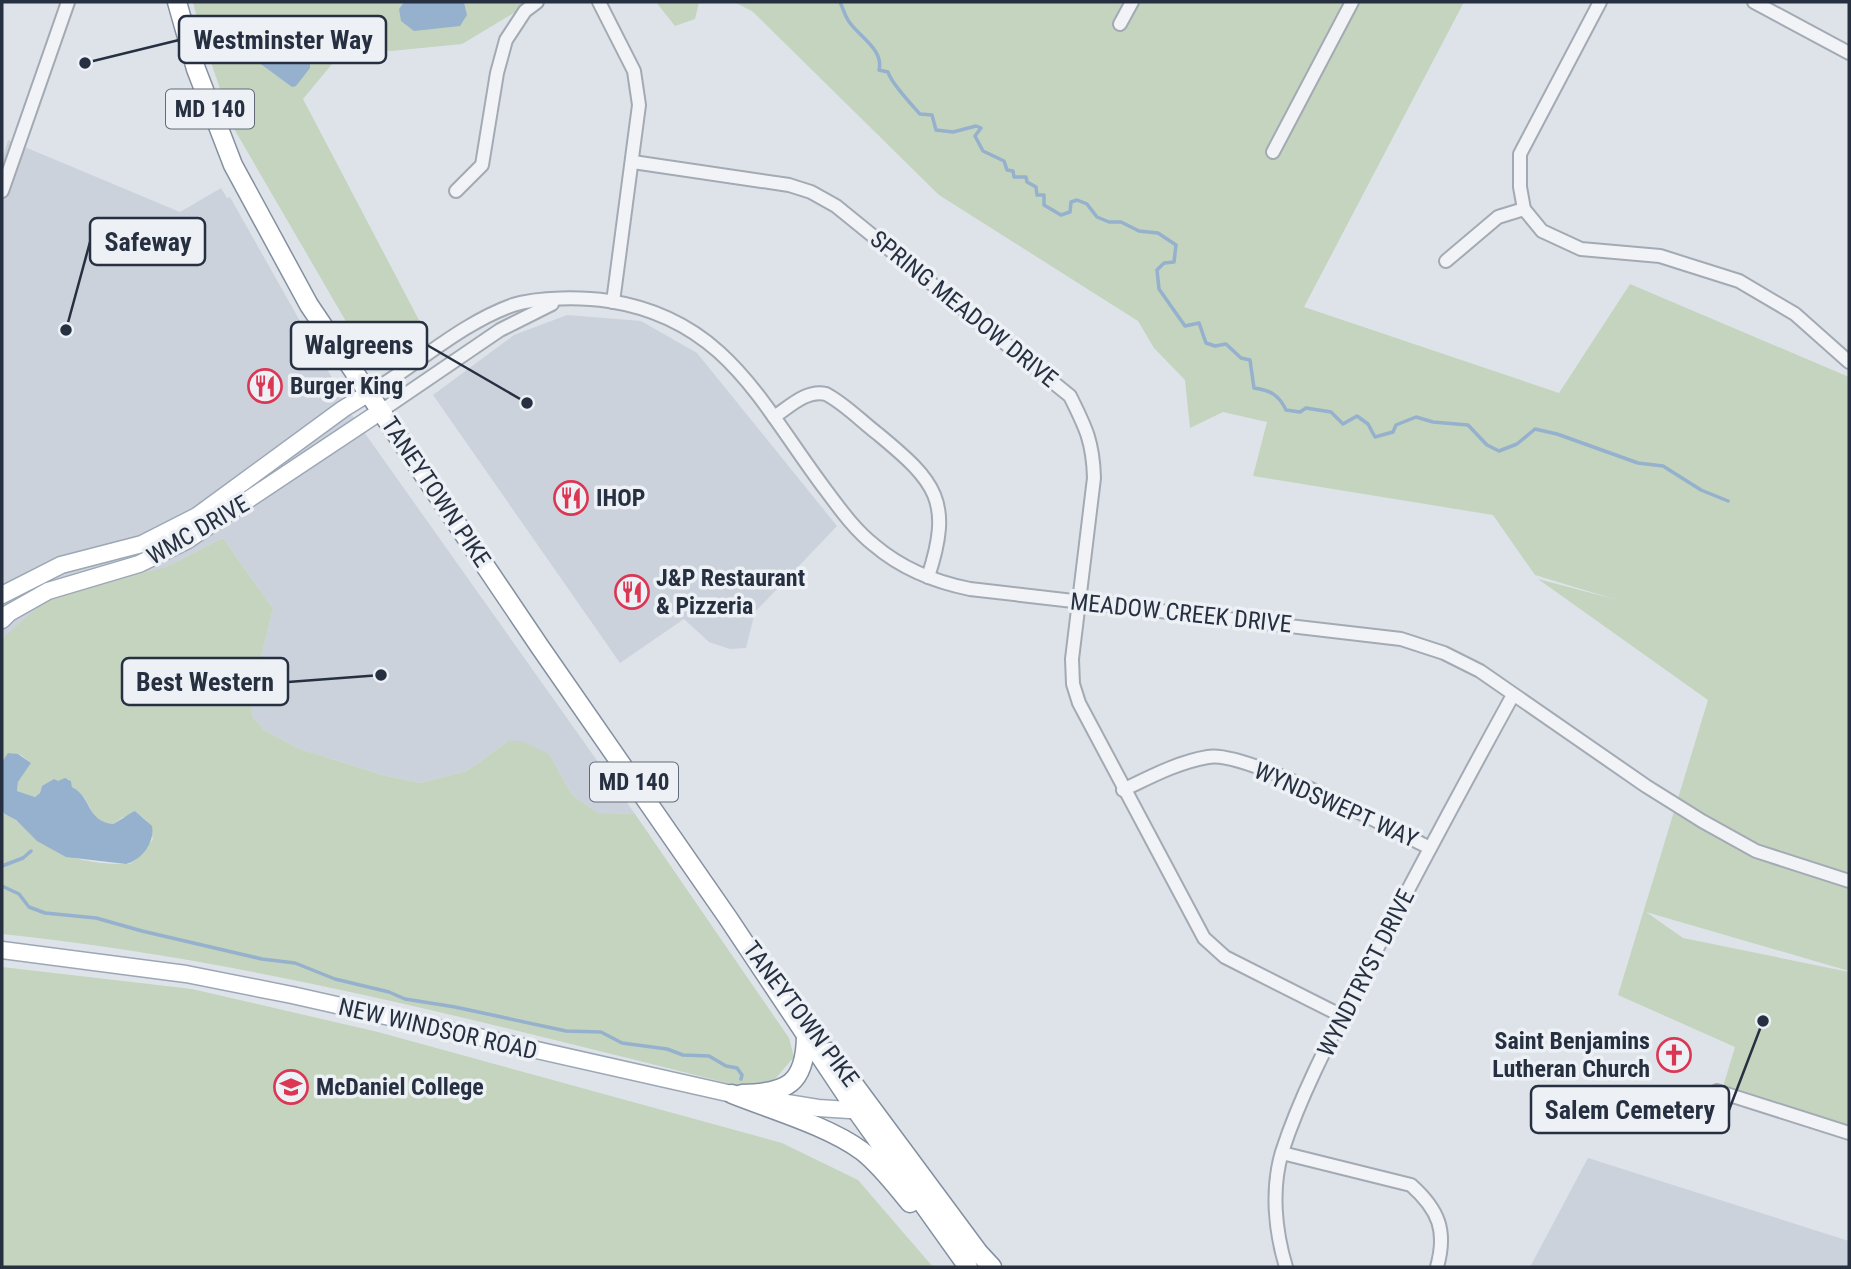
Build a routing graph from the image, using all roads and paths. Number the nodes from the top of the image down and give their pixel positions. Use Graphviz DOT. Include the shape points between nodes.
graph roads {
  1 [pos="68,2"];
  2 [pos="177,2"];
  3 [pos="537,2"];
  4 [pos="599,2"];
  5 [pos="1132,2"];
  6 [pos="1352,2"];
  7 [pos="1600,2"];
  8 [pos="1754,2"];
  9 [pos="1120,24"];
  10 [pos="1849,53"];
  11 [pos="1273,152"];
  12 [pos="633,162"];
  13 [pos="2,191"];
  14 [pos="456,191"];
  15 [pos="1524,209"];
  16 [pos="1446,261"];
  17 [pos="566,299"];
  18 [pos="613,302"];
  19 [pos="1849,362"];
  20 [pos="369,393"];
  21 [pos="381,411"];
  22 [pos="774,417"];
  23 [pos="928,577"];
  24 [pos="2,595"];
  25 [pos="1078,602"];
  26 [pos="4,613"];
  27 [pos="1513,695"];
  28 [pos="1124,790"];
  29 [pos="1430,848"];
  30 [pos="1849,881"];
  31 [pos="728,918"];
  32 [pos="2,950"];
  33 [pos="1342,1016"];
  34 [pos="806,1037"];
  35 [pos="1717,1091"];
  36 [pos="732,1094"];
  37 [pos="865,1111"];
  38 [pos="1849,1133"];
  39 [pos="1282,1153"];
  40 [pos="968,1267"];
  41 [pos="992,1267"];
  42 [pos="1286,1267"];
  43 [pos="1437,1267"];
  1 -- 13 [label="street"];
  2 -- 20 [label="highway, TANEYTOWN PIKE / MD 140" via="196,69 233,165 309,305"];
  3 -- 14 [label="street" via="506,40 482,165"];
  4 -- 12 [label="street" via="635,71 639,105"];
  5 -- 9 [label="street"];
  6 -- 11 [label="street"];
  7 -- 15 [label="street" via="1520,155"];
  8 -- 10 [label="street"];
  12 -- 18 [label="street"];
  12 -- 25 [label="street, SPRING MEADOW DRIVE" via="789,185 827,201 1070,396 1093,450 1094,478"];
  15 -- 16 [label="street" via="1498,217"];
  15 -- 19 [label="street" via="1542,231 1581,248 1660,256 1739,281 1795,314"];
  17 -- 18 [label="street, MEADOW CREEK DRIVE"];
  17 -- 20 [label="street, MEADOW CREEK DRIVE" via="516,304 484,317"];
  17 -- 21 [label="street, MEADOW CREEK DRIVE" via="500,330"];
  18 -- 22 [label="street, MEADOW CREEK DRIVE" via="659,314 702,337 730,360"];
  20 -- 21 [label="highway, TANEYTOWN PIKE / MD 140"];
  20 -- 24 [label="main road, WMC DRIVE" via="197,516 142,544 61,565"];
  21 -- 26 [label="main road, WMC DRIVE" via="186,541 139,564 48,591"];
  21 -- 31 [label="highway, TANEYTOWN PIKE / MD 140"];
  22 -- 23 [label="street, MEADOW CREEK DRIVE" via="860,533 895,561"];
  22 -- 23 [label="street" via="808,395 826,394 920,470 933,491 940,520"];
  23 -- 25 [label="street, MEADOW CREEK DRIVE" via="970,589"];
  25 -- 27 [label="street, MEADOW CREEK DRIVE" via="1401,639 1480,671"];
  25 -- 28 [label="street, SPRING MEADOW DRIVE" via="1073,684"];
  27 -- 29 [label="street, WYNDTRYST DRIVE"];
  27 -- 30 [label="street, MEADOW CREEK DRIVE" via="1646,786 1756,851"];
  28 -- 29 [label="street, WYNDSWEPT WAY" via="1166,769 1210,756 1271,771"];
  28 -- 33 [label="street, SPRING MEADOW DRIVE" via="1204,939 1225,957"];
  29 -- 33 [label="street, WYNDTRYST DRIVE"];
  31 -- 34 [label="highway, TANEYTOWN PIKE / MD 140"];
  31 -- 37 [label="highway, TANEYTOWN PIKE / MD 140"];
  32 -- 36 [label="main road, NEW WINDSOR ROAD" via="186,974"];
  33 -- 39 [label="street, WYNDTRYST DRIVE"];
  34 -- 36 [label="highway" via="803,1067 793,1082 766,1094"];
  34 -- 37 [label="highway, TANEYTOWN PIKE / MD 140"];
  35 -- 38 [label="street"];
  36 -- 37 [label="main road, NEW WINDSOR ROAD"];
  36 -- 40 [label="highway" via="825,1130 864,1152"];
  37 -- 40 [label="highway, MD 140"];
  37 -- 41 [label="highway, MD 140"];
  39 -- 42 [label="street, WYNDTRYST DRIVE" via="1276,1194 1278,1238"];
  39 -- 43 [label="street" via="1412,1185 1435,1212 1441,1231"];
}
